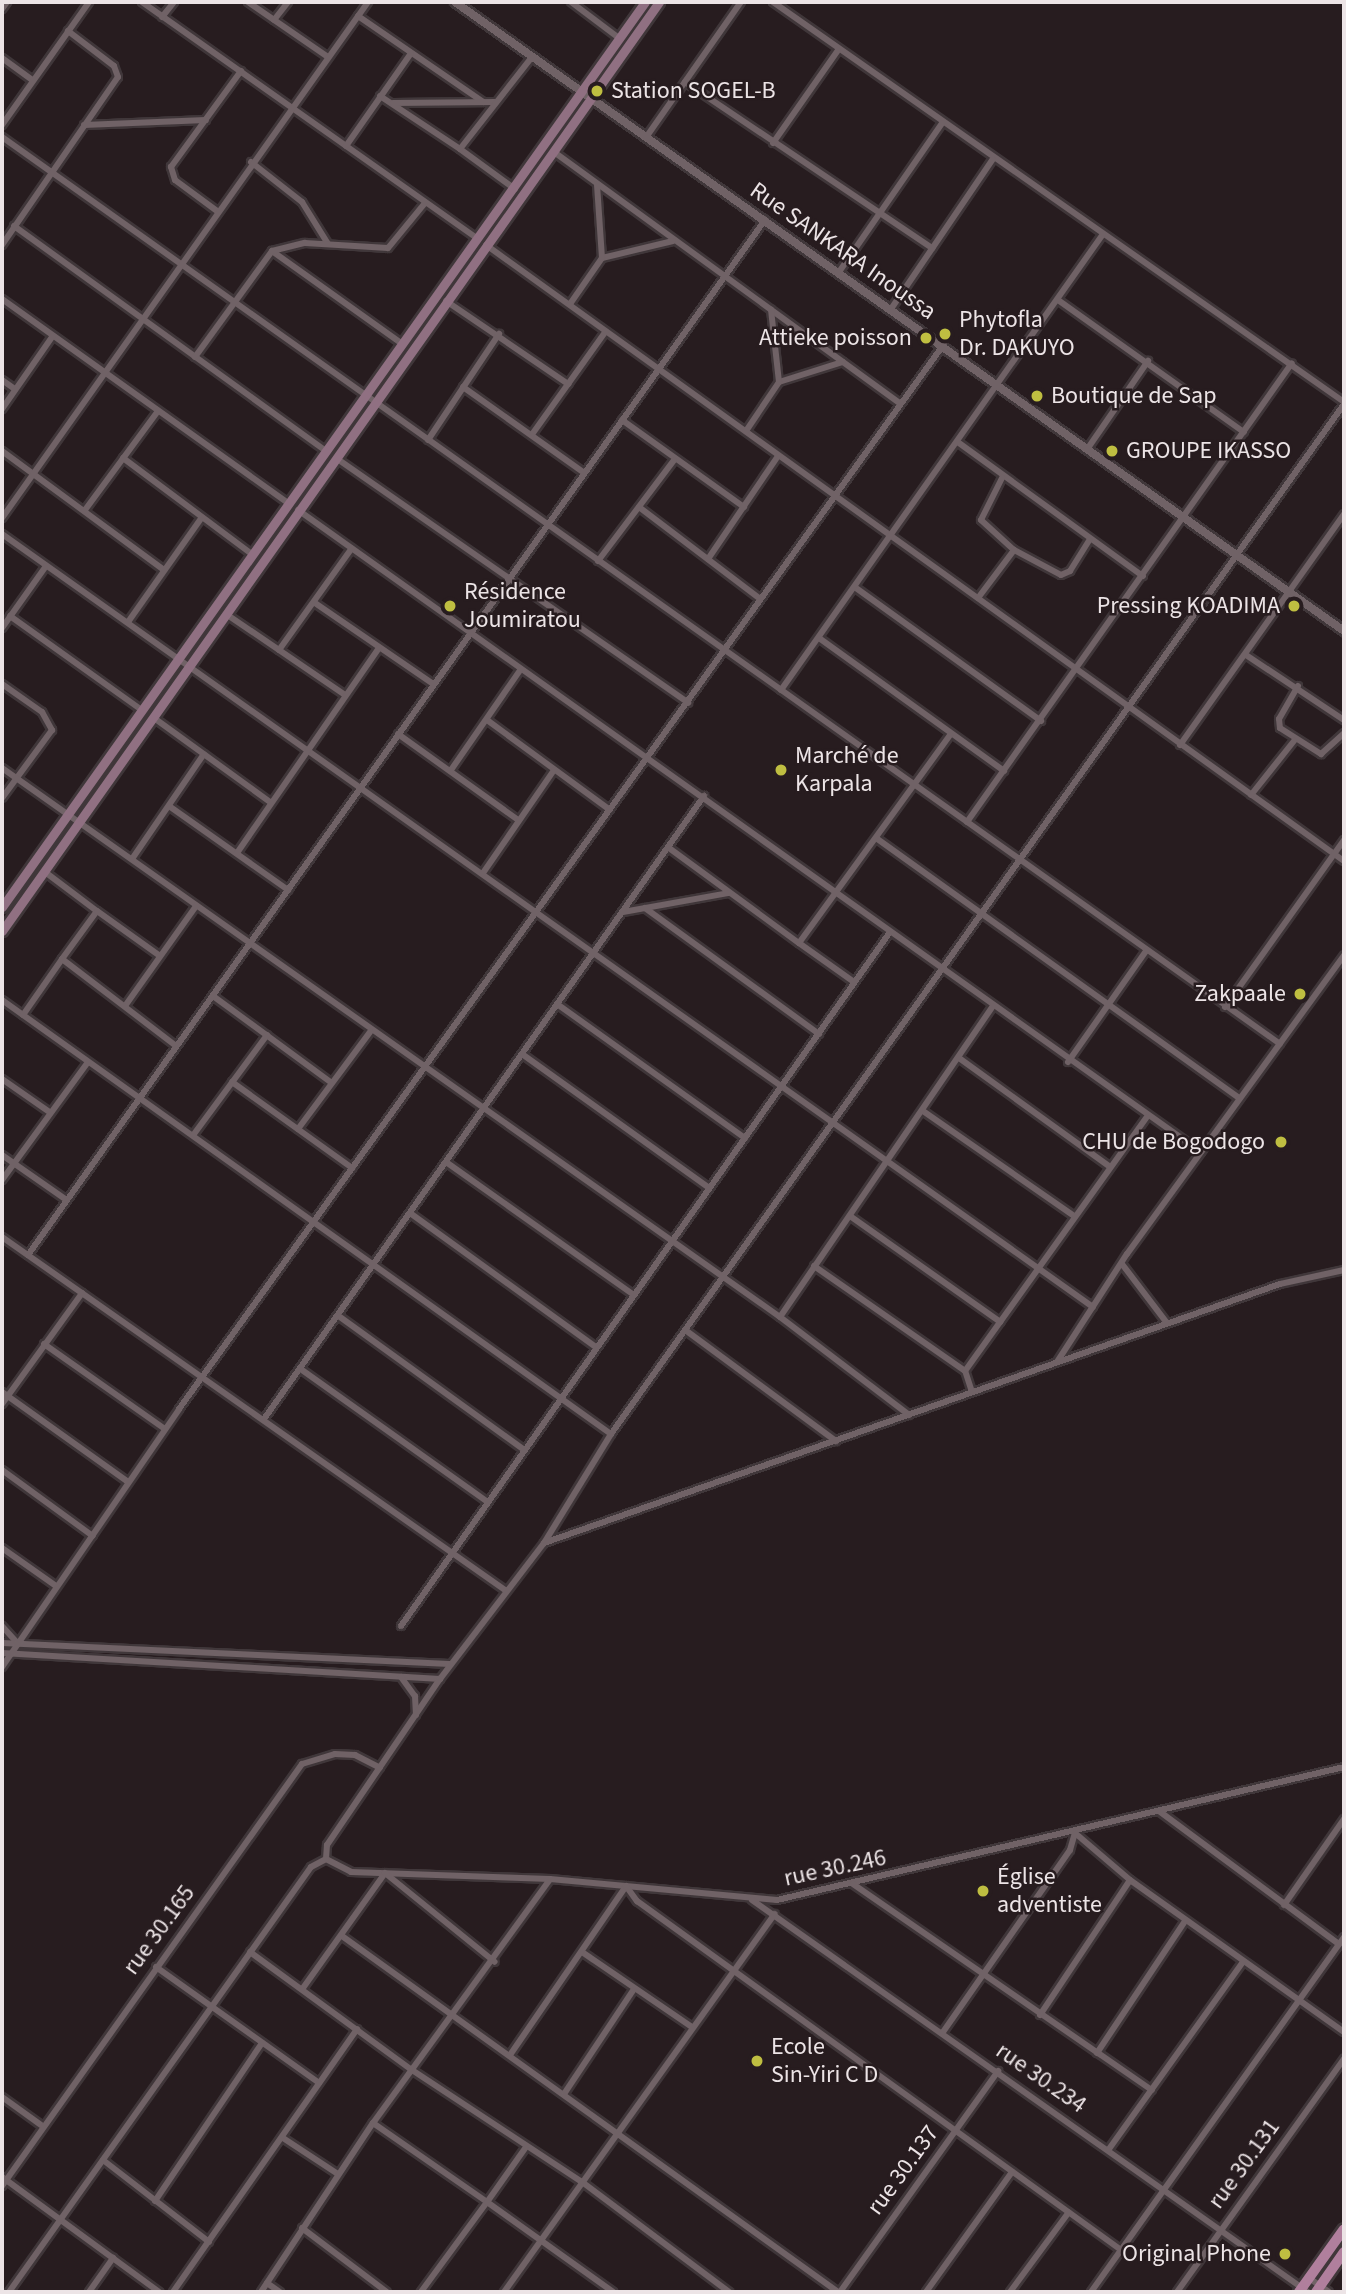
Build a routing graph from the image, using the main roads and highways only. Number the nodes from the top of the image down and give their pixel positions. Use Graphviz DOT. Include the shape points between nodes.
graph roads {
  1 [pos="645,2"];
  2 [pos="659,2"];
  3 [pos="587,93"];
  4 [pos="482,242"];
  5 [pos="2,907"];
  6 [pos="2,931"];
  7 [pos="1344,2230"];
  8 [pos="1344,2252"];
  9 [pos="1321,2290"];
  10 [pos="1303,2291"];
  1 -- 3 [label="main road"];
  2 -- 3 [label="main road"];
  3 -- 4 [label="main road" via="515,189"];
  3 -- 4 [label="main road" via="554,152"];
  4 -- 5 [label="main road" via="323,449 253,555"];
  4 -- 6 [label="main road" via="376,402"];
  7 -- 10 [label="main road"];
  8 -- 9 [label="main road"];
}
